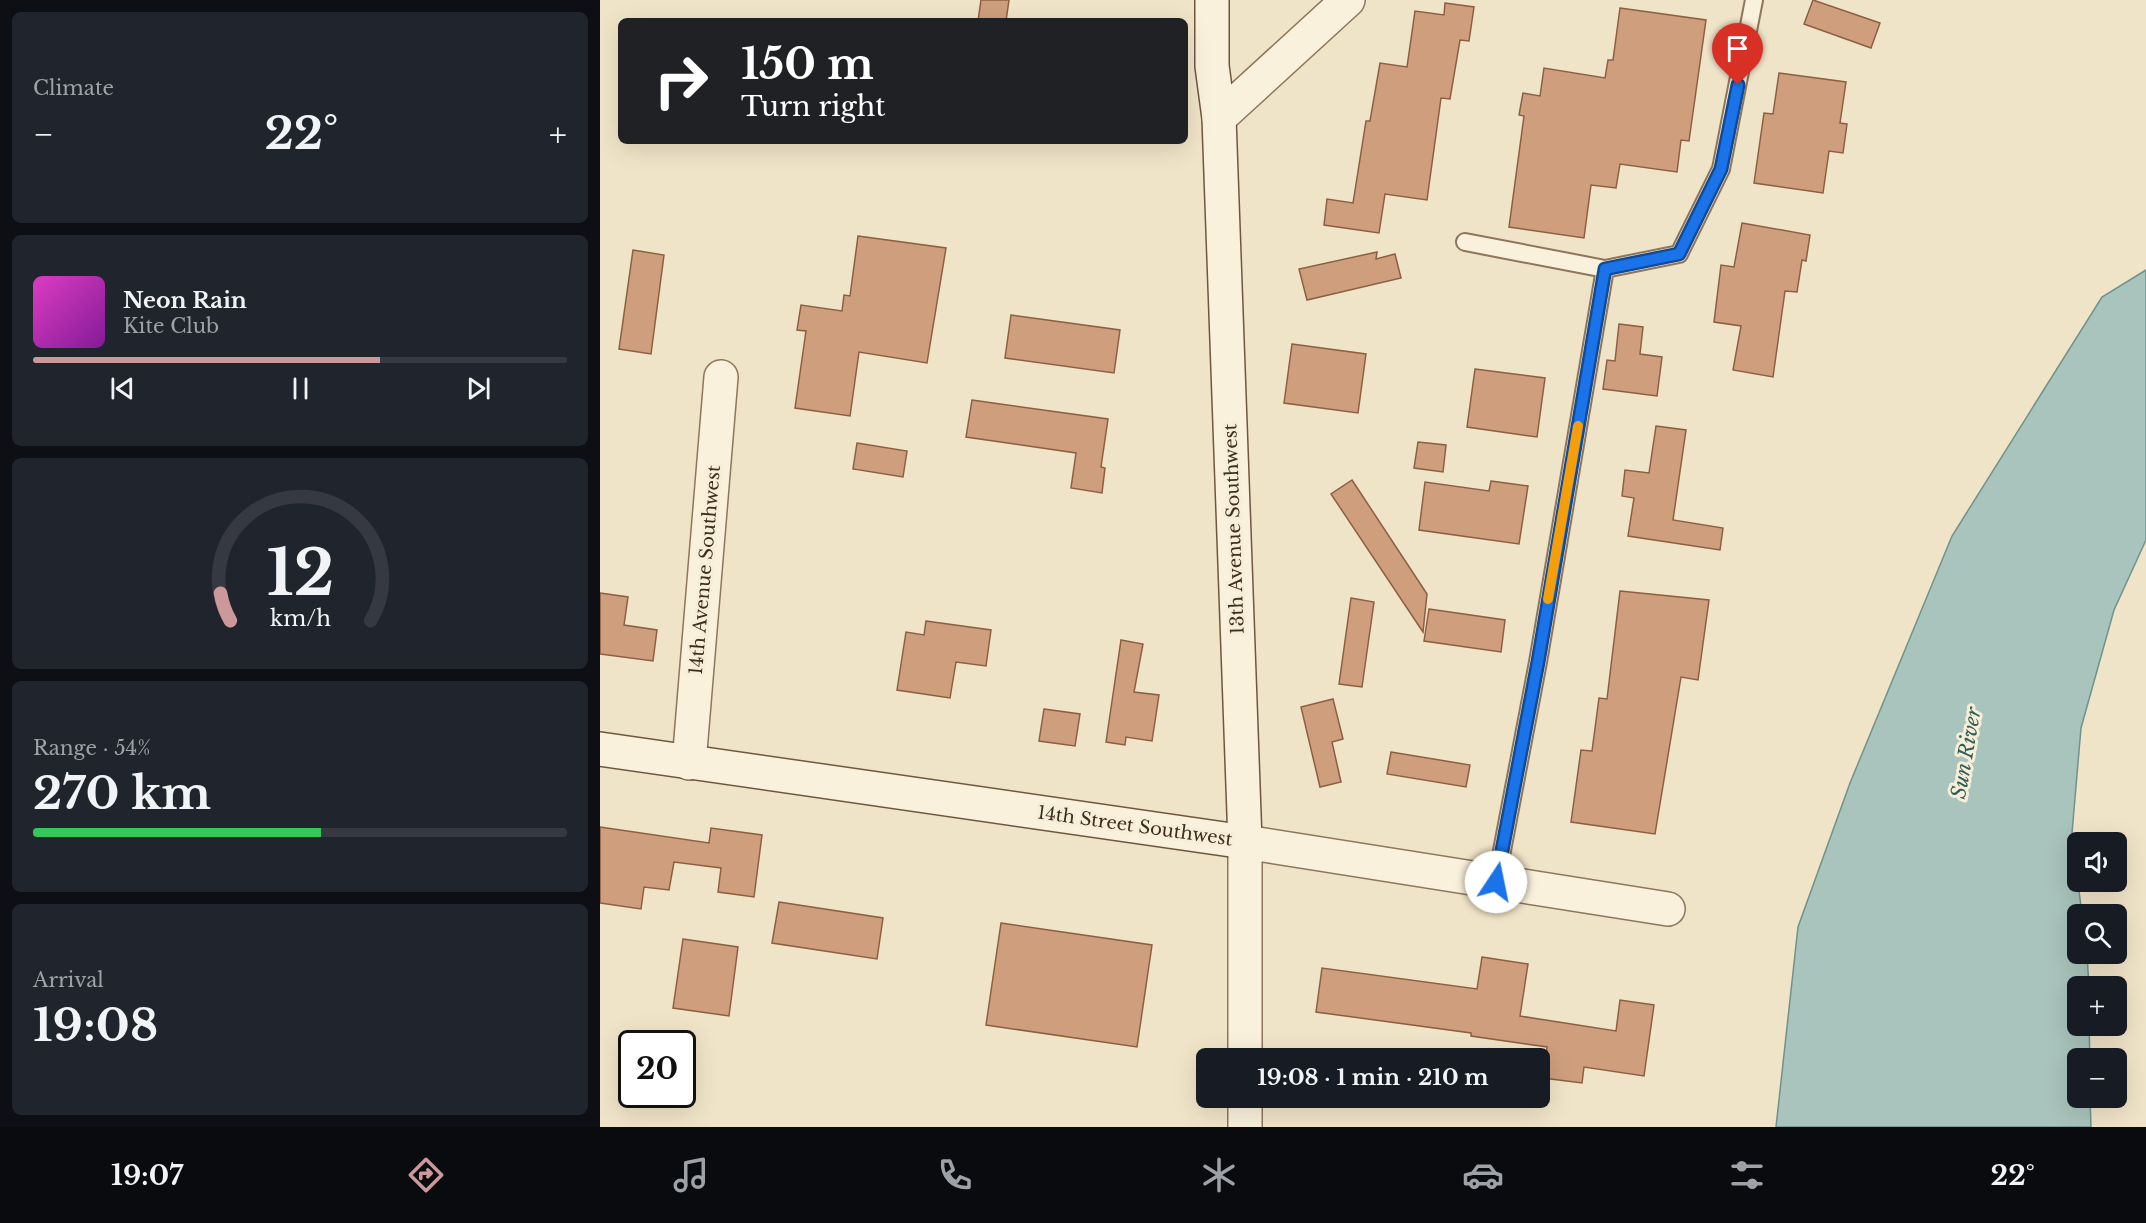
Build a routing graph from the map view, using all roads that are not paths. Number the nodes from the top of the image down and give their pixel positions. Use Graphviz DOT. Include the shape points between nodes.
graph roads {
  1 [pos="1201,0"];
  2 [pos="1212,0"];
  3 [pos="1348,0"];
  4 [pos="1754,0"];
  5 [pos="1212,66"];
  6 [pos="1219,118"];
  7 [pos="1464,242"];
  8 [pos="1605,269"];
  9 [pos="721,377"];
  10 [pos="600,749"];
  11 [pos="689,763"];
  12 [pos="1245,842"];
  13 [pos="1496,882"];
  14 [pos="1668,909"];
  15 [pos="1245,1048"];
  16 [pos="1245,1108"];
  17 [pos="1245,1127"];
  1 -- 5 [label="street, 13th Avenue Southwest"];
  2 -- 5 [label="street"];
  3 -- 6 [label="street"];
  4 -- 8 [label="lane" via="1721,169 1679,254"];
  5 -- 6 [label="street, 13th Avenue Southwest"];
  6 -- 12 [label="street, 13th Avenue Southwest"];
  7 -- 8 [label="lane"];
  8 -- 13 [label="lane"];
  9 -- 11 [label="street, 14th Avenue Southwest"];
  10 -- 11 [label="street, 14th Street Southwest"];
  11 -- 12 [label="street, 14th Street Southwest"];
  12 -- 13 [label="street, 14th Street Southwest"];
  12 -- 15 [label="street, 13th Avenue Southwest"];
  13 -- 14 [label="street, 14th Street Southwest"];
  16 -- 17 [label="street"];
}
